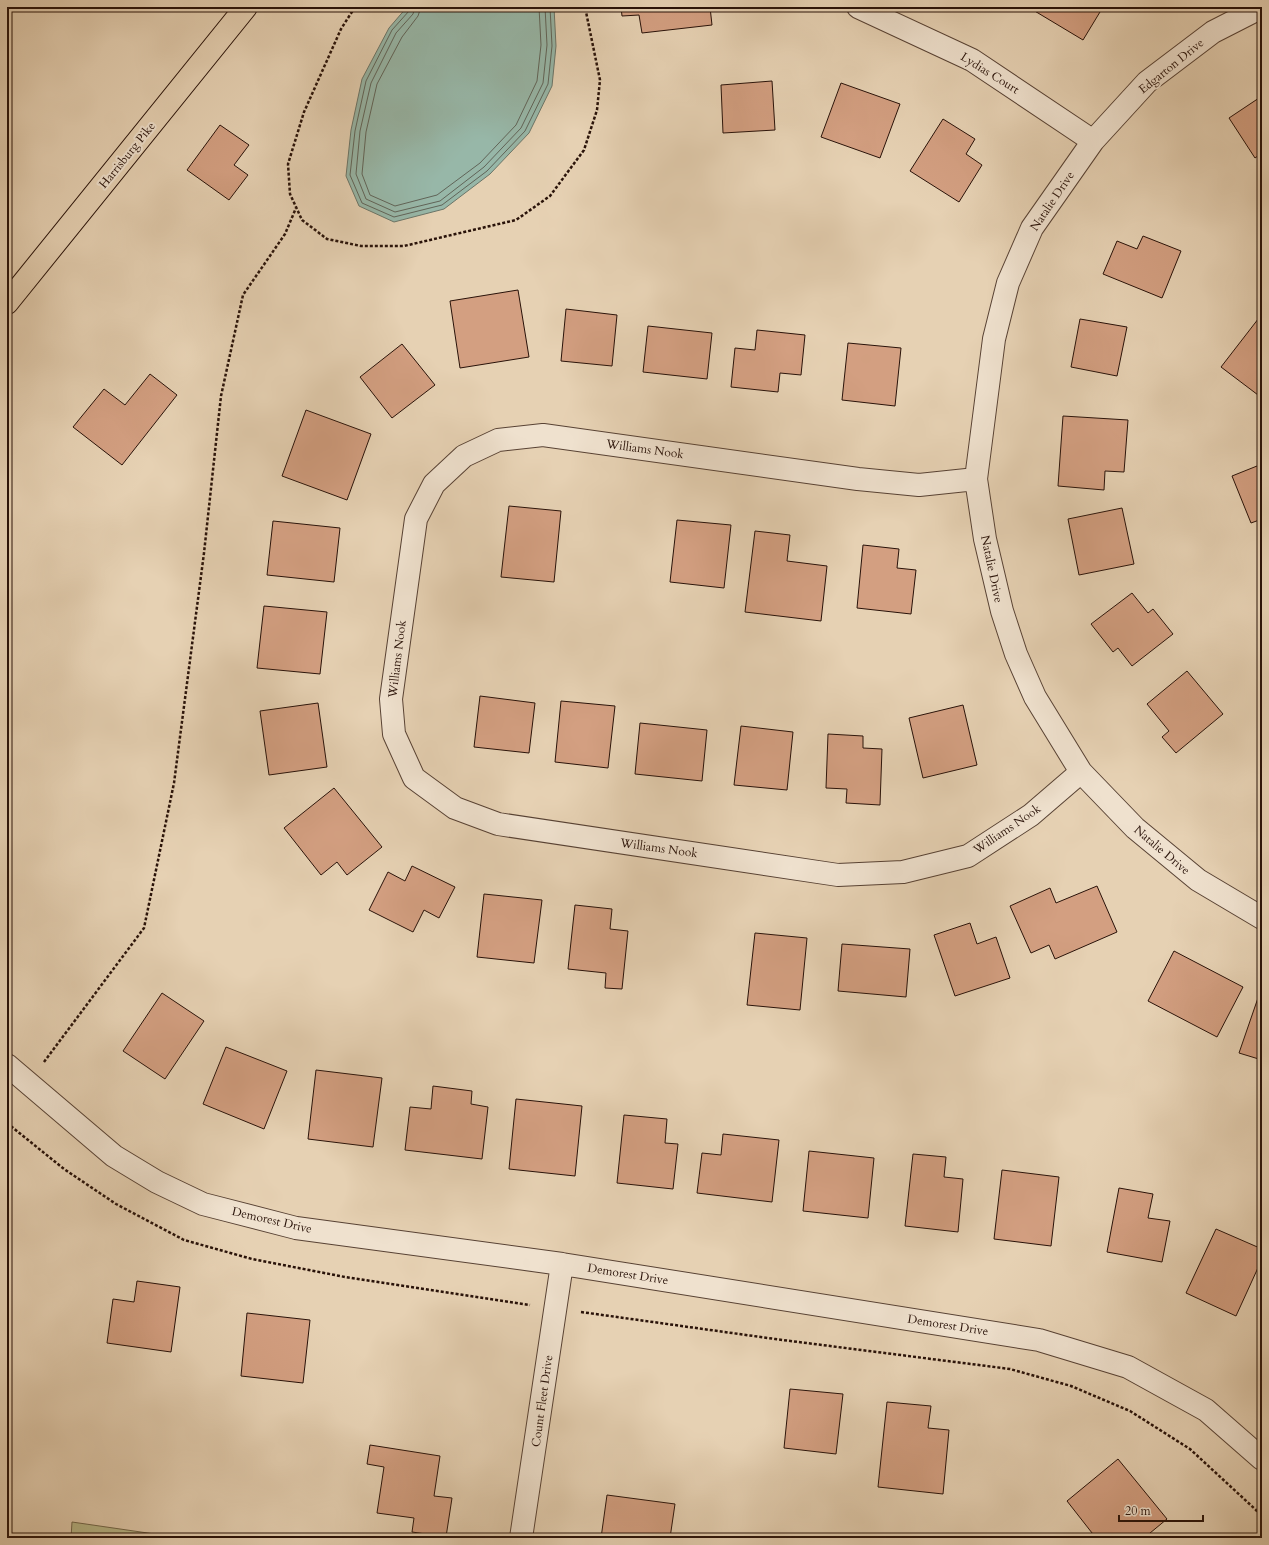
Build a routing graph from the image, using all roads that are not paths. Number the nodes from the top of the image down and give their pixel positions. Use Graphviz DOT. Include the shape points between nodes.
graph roads {
  1 [pos="246,7"];
  2 [pos="858,7"];
  3 [pos="1262,8"];
  4 [pos="1093,141"];
  5 [pos="7,302"];
  6 [pos="976,478"];
  7 [pos="1081,772"];
  8 [pos="1262,918"];
  9 [pos="7,1065"];
  10 [pos="562,1264"];
  11 [pos="1262,1459"];
  12 [pos="522,1538"];
  1 -- 5 [label="main road, Harrisburg Pike"];
  2 -- 4 [label="street, Lydias Court" via="972,60"];
  3 -- 4 [label="street, Edgarton Drive" via="1213,32 1147,82"];
  4 -- 6 [label="street, Natalie Drive" via="1032,228 1008,283 994,339"];
  6 -- 7 [label="street, Natalie Drive" via="985,538 1000,604 1016,654 1035,697"];
  6 -- 7 [label="street, Williams Nook" via="919,485 858,479 543,435 498,440 464,456 434,484 416,519 391,699 394,734 414,778 455,808 498,824 838,875 903,872 968,856 1031,815"];
  7 -- 8 [label="street, Natalie Drive" via="1135,828 1198,880"];
  9 -- 10 [label="street, Demorest Drive" via="114,1156 157,1182 203,1204 296,1228"];
  10 -- 11 [label="street, Demorest Drive" via="1039,1340 1128,1367 1206,1410"];
  10 -- 12 [label="street, Count Fleet Drive"];
}
